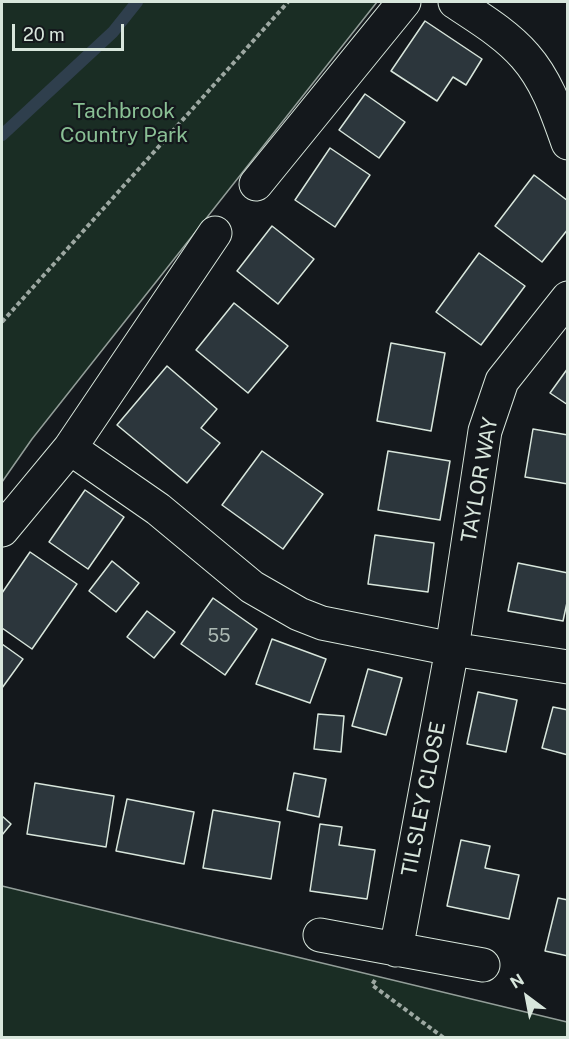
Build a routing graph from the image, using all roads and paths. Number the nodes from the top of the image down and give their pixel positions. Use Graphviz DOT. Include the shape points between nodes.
graph roads {
  1 [pos="288,2"];
  2 [pos="404,2"];
  3 [pos="455,2"];
  4 [pos="567,143"];
  5 [pos="256,184"];
  6 [pos="215,233"];
  7 [pos="567,298"];
  8 [pos="2,322"];
  9 [pos="70,448"];
  10 [pos="2,530"];
  11 [pos="452,649"];
  12 [pos="567,667"];
  13 [pos="320,935"];
  14 [pos="396,950"];
  15 [pos="483,965"];
  16 [pos="444,1038"];
  1 -- 8 [label="path"];
  2 -- 5 [label="street"];
  3 -- 4 [label="street" via="525,55 547,88"];
  6 -- 9 [label="street"];
  7 -- 11 [label="street, TAYLOR WAY" via="502,381 492,411"];
  9 -- 10 [label="street"];
  9 -- 11 [label="street" via="158,509 245,581 284,606 322,623"];
  11 -- 12 [label="street"];
  11 -- 14 [label="street, TILSLEY CLOSE"];
  13 -- 14 [label="street"];
  14 -- 15 [label="street"];
  14 -- 16 [label="path" via="372,985"];
}
